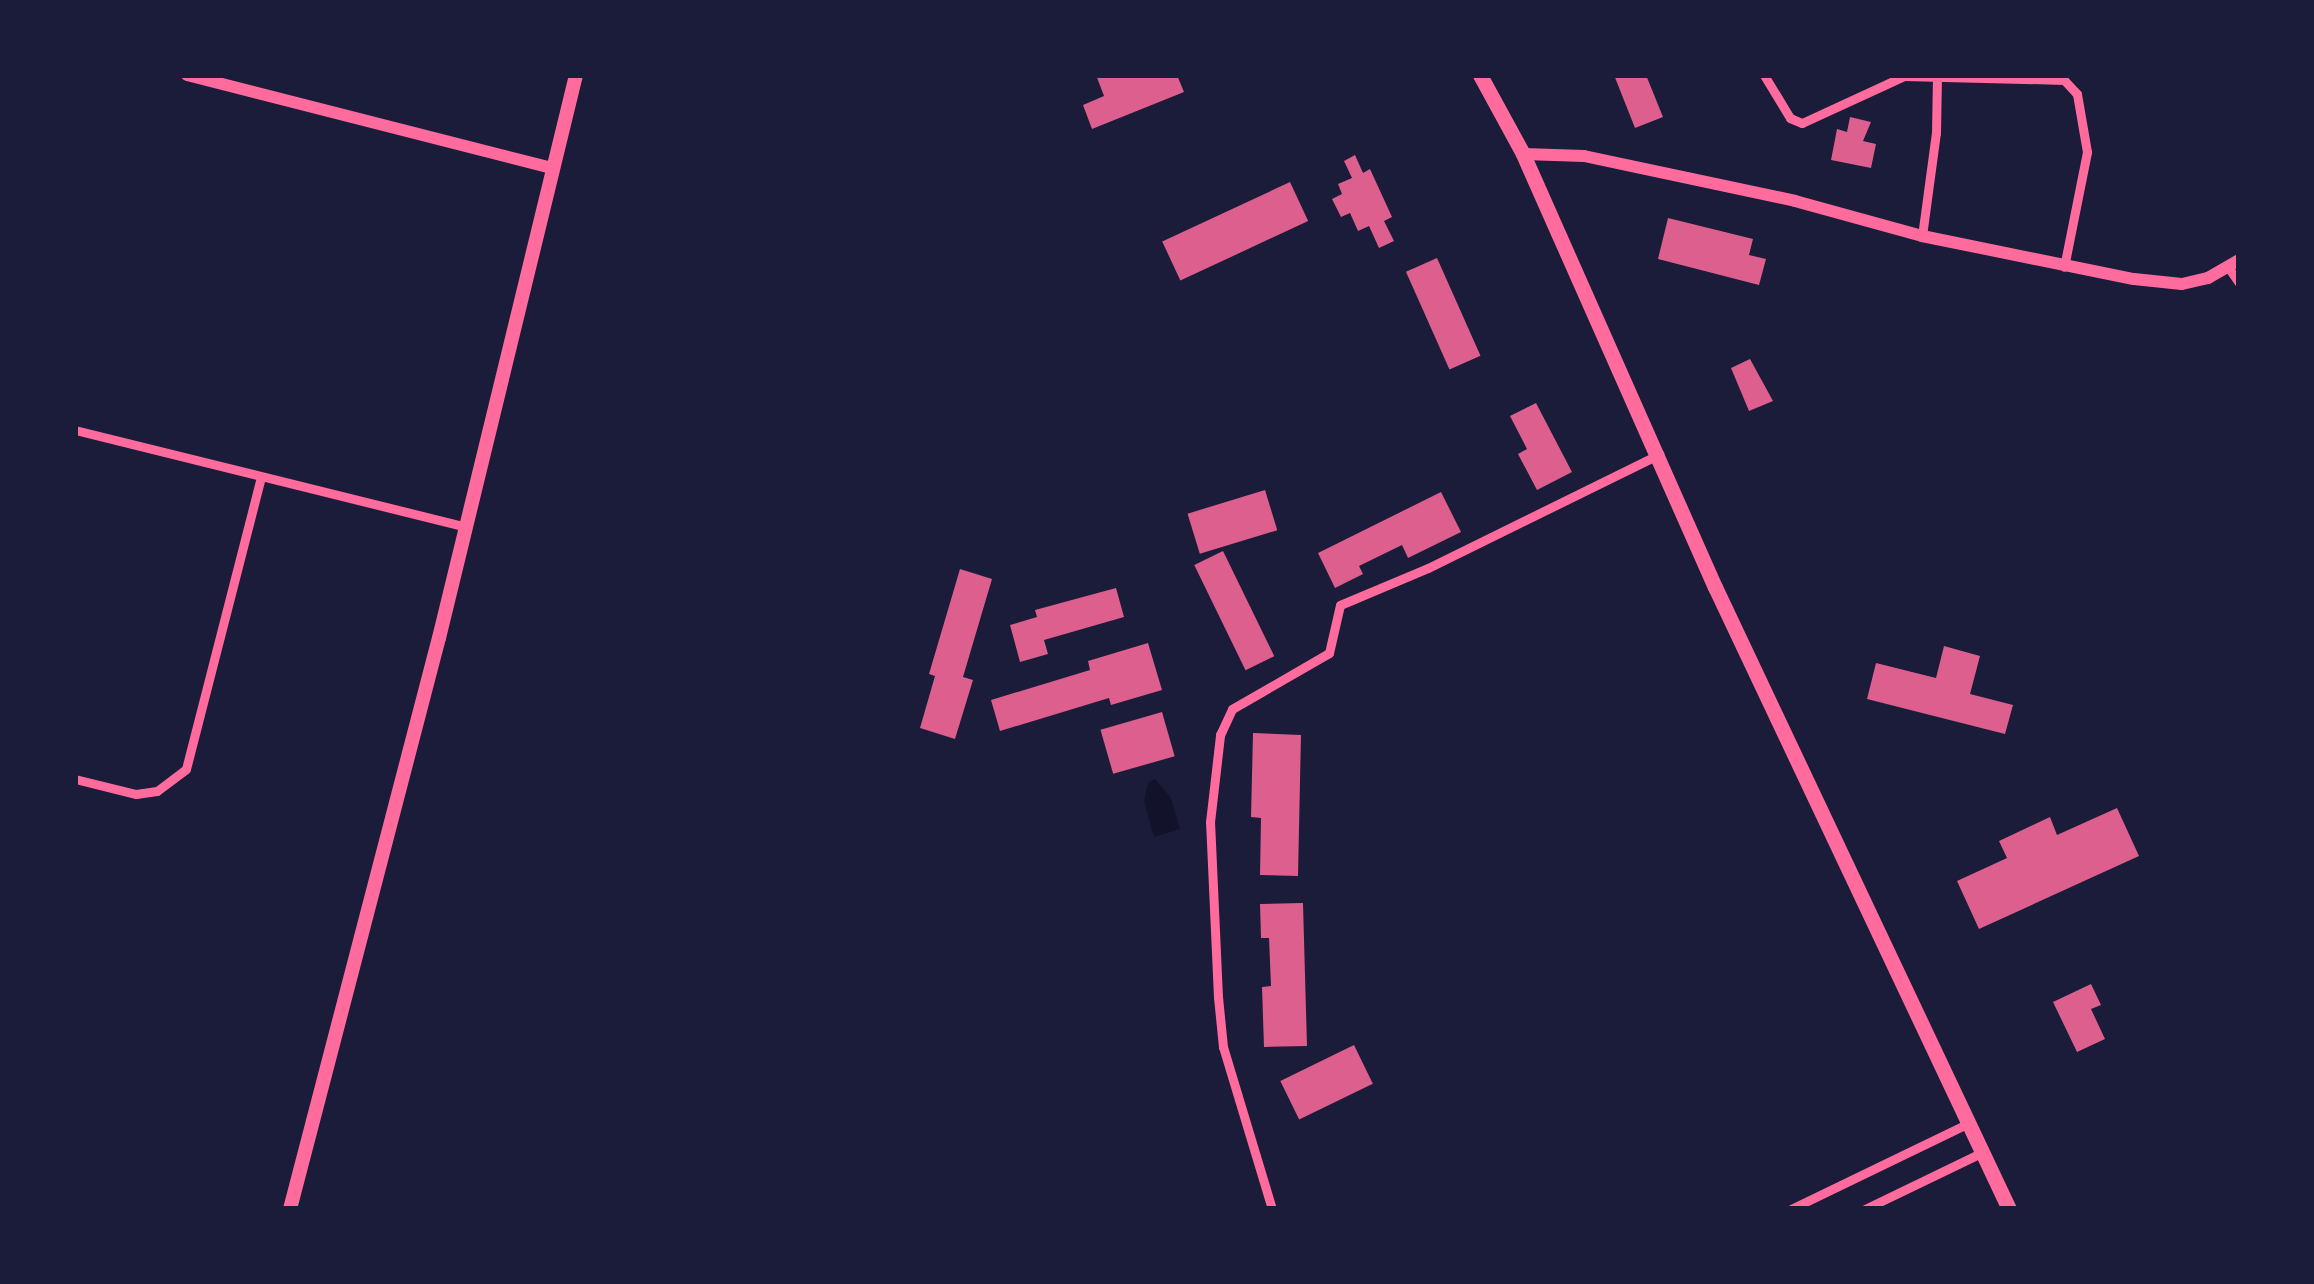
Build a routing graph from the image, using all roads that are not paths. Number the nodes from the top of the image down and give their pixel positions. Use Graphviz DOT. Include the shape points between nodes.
graph roads {
  1 [pos="187,75"];
  2 [pos="576,75"];
  3 [pos="1480,75"];
  4 [pos="1765,75"];
  5 [pos="1937,75"];
  6 [pos="2063,78"];
  7 [pos="1523,154"];
  8 [pos="553,168"];
  9 [pos="1922,236"];
  10 [pos="2233,263"];
  11 [pos="2064,267"];
  12 [pos="2239,283"];
  13 [pos="75,430"];
  14 [pos="1661,454"];
  15 [pos="261,477"];
  16 [pos="466,527"];
  17 [pos="75,779"];
  18 [pos="1965,1125"];
  19 [pos="1981,1153"];
  20 [pos="290,1209"];
  21 [pos="1272,1209"];
  22 [pos="1791,1209"];
  23 [pos="1865,1209"];
  24 [pos="2008,1209"];
  1 -- 8 [label="street"];
  2 -- 8 [label="main road"];
  3 -- 7 [label="main road"];
  4 -- 5 [label="street" via="1790,118 1802,123 1904,76"];
  5 -- 6 [label="street"];
  5 -- 9 [label="street"];
  6 -- 11 [label="street" via="2078,94 2087,152"];
  7 -- 9 [label="street" via="1584,156"];
  7 -- 14 [label="main road"];
  8 -- 16 [label="main road"];
  9 -- 11 [label="street"];
  10 -- 11 [label="street" via="2182,284"];
  10 -- 12 [label="street"];
  13 -- 15 [label="street"];
  14 -- 18 [label="main road"];
  14 -- 21 [label="street" via="1340,605 1329,653 1232,709 1220,735 1210,822 1218,997 1223,1048"];
  15 -- 16 [label="street"];
  15 -- 17 [label="street" via="186,769 158,791 136,794"];
  16 -- 20 [label="main road"];
  18 -- 19 [label="main road"];
  18 -- 22 [label="street"];
  19 -- 23 [label="street"];
  19 -- 24 [label="main road"];
}
